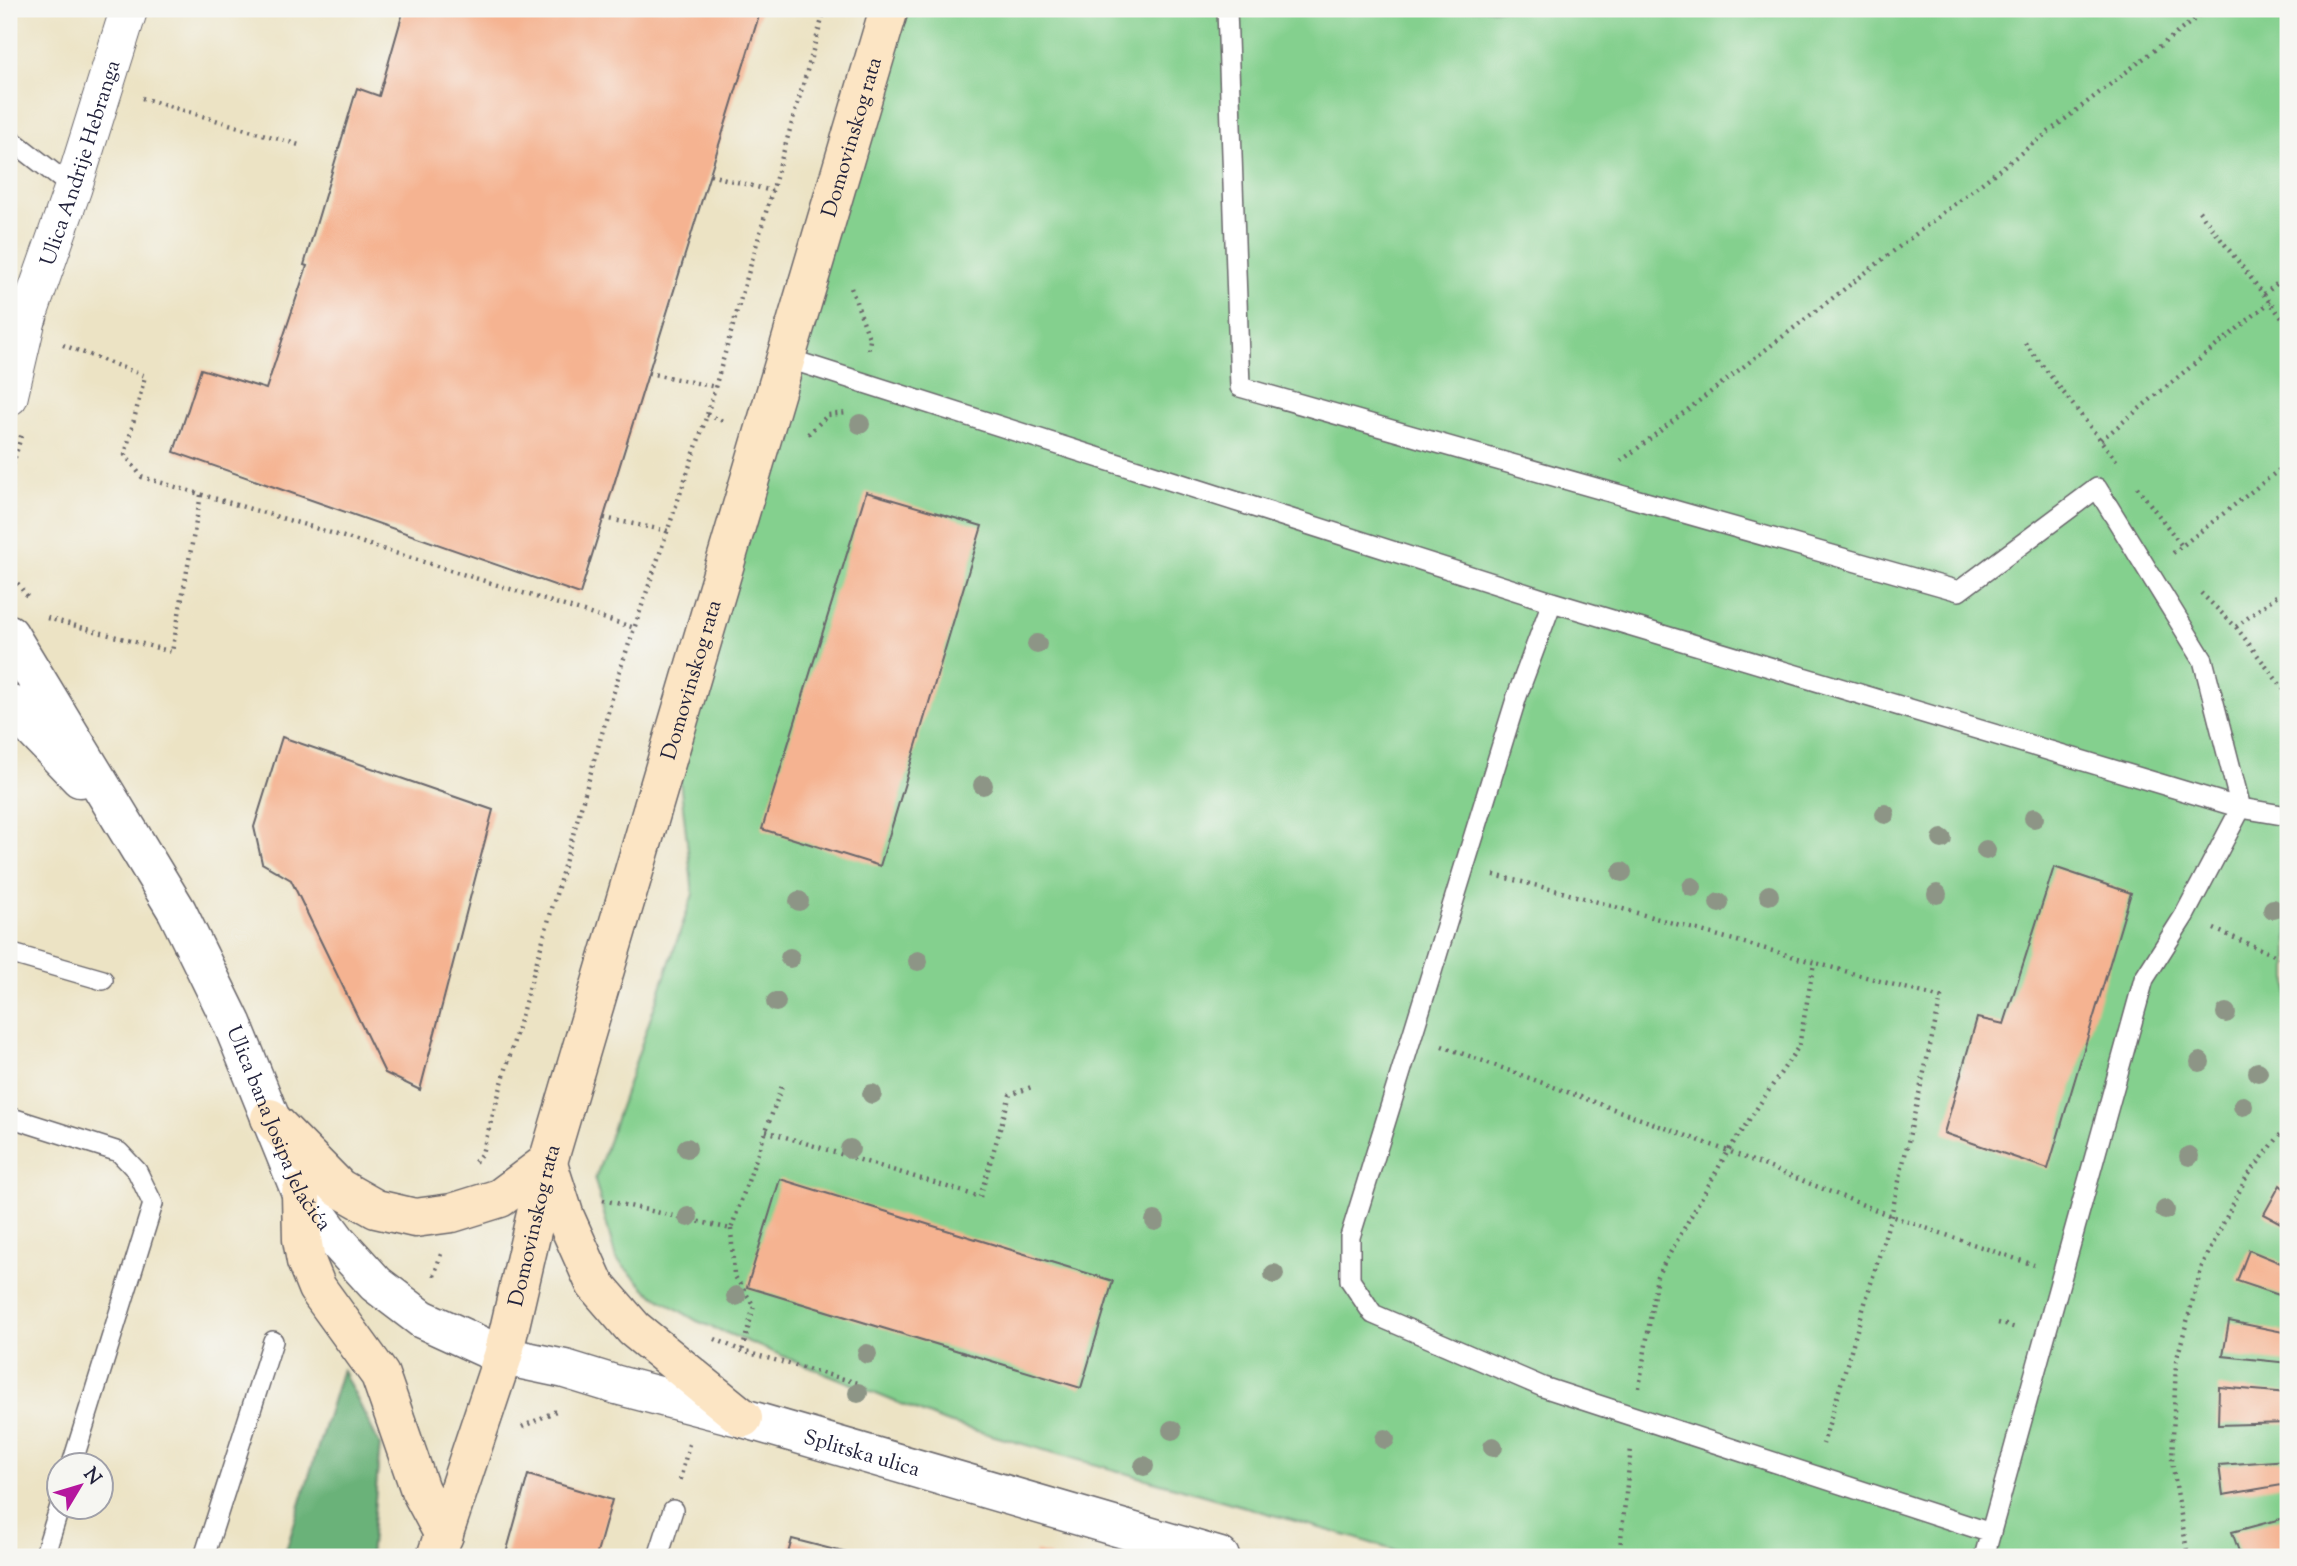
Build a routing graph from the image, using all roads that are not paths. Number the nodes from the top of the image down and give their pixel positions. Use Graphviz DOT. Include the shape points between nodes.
graph roads {
  1 [pos="129,9"];
  2 [pos="889,9"];
  3 [pos="1227,9"];
  4 [pos="9,138"];
  5 [pos="73,188"];
  6 [pos="19,326"];
  7 [pos="9,352"];
  8 [pos="786,358"];
  9 [pos="9,397"];
  10 [pos="1552,602"];
  11 [pos="9,634"];
  12 [pos="9,704"];
  13 [pos="9,728"];
  14 [pos="47,744"];
  15 [pos="2241,807"];
  16 [pos="2288,816"];
  17 [pos="129,831"];
  18 [pos="9,953"];
  19 [pos="103,981"];
  20 [pos="9,1117"];
  21 [pos="270,1118"];
  22 [pos="548,1162"];
  23 [pos="301,1194"];
  24 [pos="273,1341"];
  25 [pos="503,1356"];
  26 [pos="743,1418"];
  27 [pos="77,1450"];
  28 [pos="673,1510"];
  29 [pos="56,1520"];
  30 [pos="1990,1533"];
  31 [pos="440,1546"];
  32 [pos="44,1557"];
  33 [pos="204,1557"];
  34 [pos="659,1557"];
  35 [pos="1220,1557"];
  36 [pos="1984,1557"];
  1 -- 5 [label="street, Ulica Andrije Hebranga"];
  2 -- 8 [label="main road, Domovinskog rata"];
  3 -- 15 [label="lane" via="1240,387 1959,591 2097,488 2203,660"];
  4 -- 5 [label="lane"];
  5 -- 6 [label="street, Ulica Andrije Hebranga"];
  6 -- 7 [label="street, Ulica Andrije Hebranga"];
  6 -- 9 [label="street, Ulica Andrije Hebranga"];
  8 -- 10 [label="lane"];
  8 -- 22 [label="main road, Domovinskog rata"];
  10 -- 15 [label="lane"];
  10 -- 30 [label="lane" via="1517,696 1350,1237 1350,1280 1373,1314 1543,1387"];
  11 -- 17 [label="street, Ulica bana Josipa Jelačića"];
  12 -- 14 [label="street, Ulica bana Josipa Jelačića"];
  13 -- 14 [label="lane"];
  14 -- 17 [label="street, Ulica bana Josipa Jelačića"];
  15 -- 16 [label="lane"];
  15 -- 30 [label="lane" via="2184,916 2144,979"];
  17 -- 21 [label="street, Ulica bana Josipa Jelačića" via="177,911 232,1023"];
  18 -- 19 [label="lane"];
  20 -- 27 [label="lane" via="119,1152 137,1171 153,1204"];
  21 -- 22 [label="main road" via="339,1188 376,1209 415,1218 452,1213 500,1198"];
  21 -- 23 [label="street, Ulica bana Josipa Jelačića"];
  22 -- 25 [label="main road, Domovinskog rata"];
  22 -- 26 [label="main road" via="565,1217 595,1284 634,1329"];
  23 -- 25 [label="street, Ulica bana Josipa Jelačića" via="376,1284 422,1320"];
  23 -- 31 [label="main road" via="302,1239 317,1288 380,1375"];
  24 -- 33 [label="lane"];
  25 -- 26 [label="street, Splitska ulica"];
  25 -- 31 [label="main road, Domovinskog rata"];
  26 -- 35 [label="street, Splitska ulica"];
  28 -- 34 [label="lane"];
  29 -- 32 [label="lane"];
  30 -- 36 [label="lane"];
}
